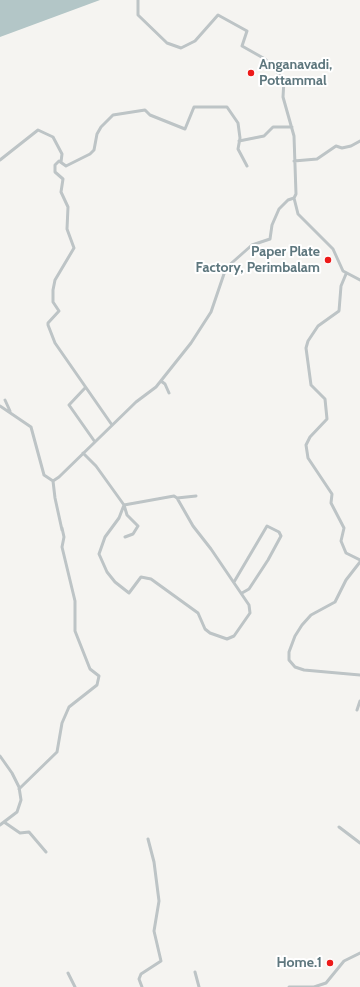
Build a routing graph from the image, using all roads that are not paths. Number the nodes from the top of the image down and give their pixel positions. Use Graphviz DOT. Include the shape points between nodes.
graph roads {
  1 [pos="138,0"];
  2 [pos="292,127"];
  3 [pos="240,140"];
  4 [pos="360,141"];
  5 [pos="0,160"];
  6 [pos="294,161"];
  7 [pos="61,162"];
  8 [pos="247,166"];
  9 [pos="294,198"];
  10 [pos="346,274"];
  11 [pos="360,280"];
  12 [pos="161,380"];
  13 [pos="85,388"];
  14 [pos="169,393"];
  15 [pos="5,400"];
  16 [pos="0,406"];
  17 [pos="10,412"];
  18 [pos="112,425"];
  19 [pos="95,442"];
  20 [pos="84,453"];
  21 [pos="53,480"];
  22 [pos="196,496"];
  23 [pos="177,498"];
  24 [pos="124,505"];
  25 [pos="62,528"];
  26 [pos="62,532"];
  27 [pos="124,537"];
  28 [pos="360,561"];
  29 [pos="234,582"];
  30 [pos="242,593"];
  31 [pos="360,674"];
  32 [pos="360,701"];
  33 [pos="357,710"];
  34 [pos="0,756"];
  35 [pos="19,789"];
  36 [pos="4,822"];
  37 [pos="0,825"];
  38 [pos="339,827"];
  39 [pos="148,839"];
  40 [pos="360,843"];
  41 [pos="46,852"];
  42 [pos="360,954"];
  43 [pos="195,972"];
  44 [pos="68,973"];
  45 [pos="75,987"];
  46 [pos="142,987"];
  47 [pos="198,987"];
  48 [pos="290,987"];
  1 -- 2 [label="street" via="138,15 168,43 181,48 195,41 218,15 247,31 242,46 266,59 284,80 283,97"];
  2 -- 3 [label="street" via="273,127 264,136"];
  2 -- 6 [label="street"];
  3 -- 7 [label="street" via="238,123 227,107 194,107 185,129 141,110 110,117 98,131 94,150 90,154 66,166"];
  3 -- 8 [label="street" via="238,148"];
  4 -- 6 [label="street" via="342,148 336,146 317,160"];
  5 -- 7 [label="street" via="38,130 53,137 62,154"];
  6 -- 9 [label="street"];
  7 -- 13 [label="street" via="57,162 54,169 63,179 61,192 68,207 67,229 74,248 55,280 52,290 53,302 59,311 48,325 55,343"];
  9 -- 10 [label="street" via="298,214 333,249 340,268"];
  9 -- 12 [label="street" via="279,209 272,225 270,239 252,245 226,268 211,312 191,343"];
  10 -- 11 [label="street"];
  10 -- 28 [label="street" via="341,286 339,311 318,326 306,348 311,385 325,399 327,419 306,445 308,458 332,494 331,504 344,528 341,541 346,553"];
  12 -- 14 [label="street"];
  12 -- 18 [label="street"];
  13 -- 18 [label="street"];
  13 -- 19 [label="street" via="69,405"];
  15 -- 17 [label="street"];
  16 -- 17 [label="street"];
  17 -- 21 [label="street" via="31,427 44,475"];
  18 -- 19 [label="street"];
  19 -- 20 [label="street"];
  20 -- 21 [label="street"];
  20 -- 24 [label="street"];
  21 -- 25 [label="street"];
  22 -- 23 [label="street"];
  23 -- 24 [label="street" via="174,496"];
  23 -- 29 [label="street" via="193,526"];
  24 -- 27 [label="street" via="128,515 138,526 133,534"];
  24 -- 30 [label="street" via="119,518 103,541 99,554 115,582 129,593 141,577 151,579 198,613 205,629 210,633 228,639 234,636 250,613 249,605"];
  25 -- 26 [label="street"];
  25 -- 35 [label="street" via="62,547 75,601 75,631 90,669 99,676 97,685 69,707 62,723 57,752"];
  28 -- 31 [label="street" via="346,580 335,602 311,615 302,625 289,652 289,660 295,667 304,670"];
  29 -- 30 [label="street"];
  29 -- 30 [label="street" via="267,526 279,532 281,536 268,560 249,589"];
  32 -- 33 [label="street"];
  34 -- 35 [label="street"];
  35 -- 36 [label="street" via="17,812"];
  36 -- 37 [label="street"];
  36 -- 41 [label="street" via="20,833 30,832"];
  38 -- 40 [label="street"];
  39 -- 46 [label="street" via="159,901 154,931 161,962 141,974 139,979"];
  42 -- 48 [label="street" via="344,962 326,983 314,987"];
  43 -- 47 [label="street"];
  44 -- 45 [label="street"];
}
